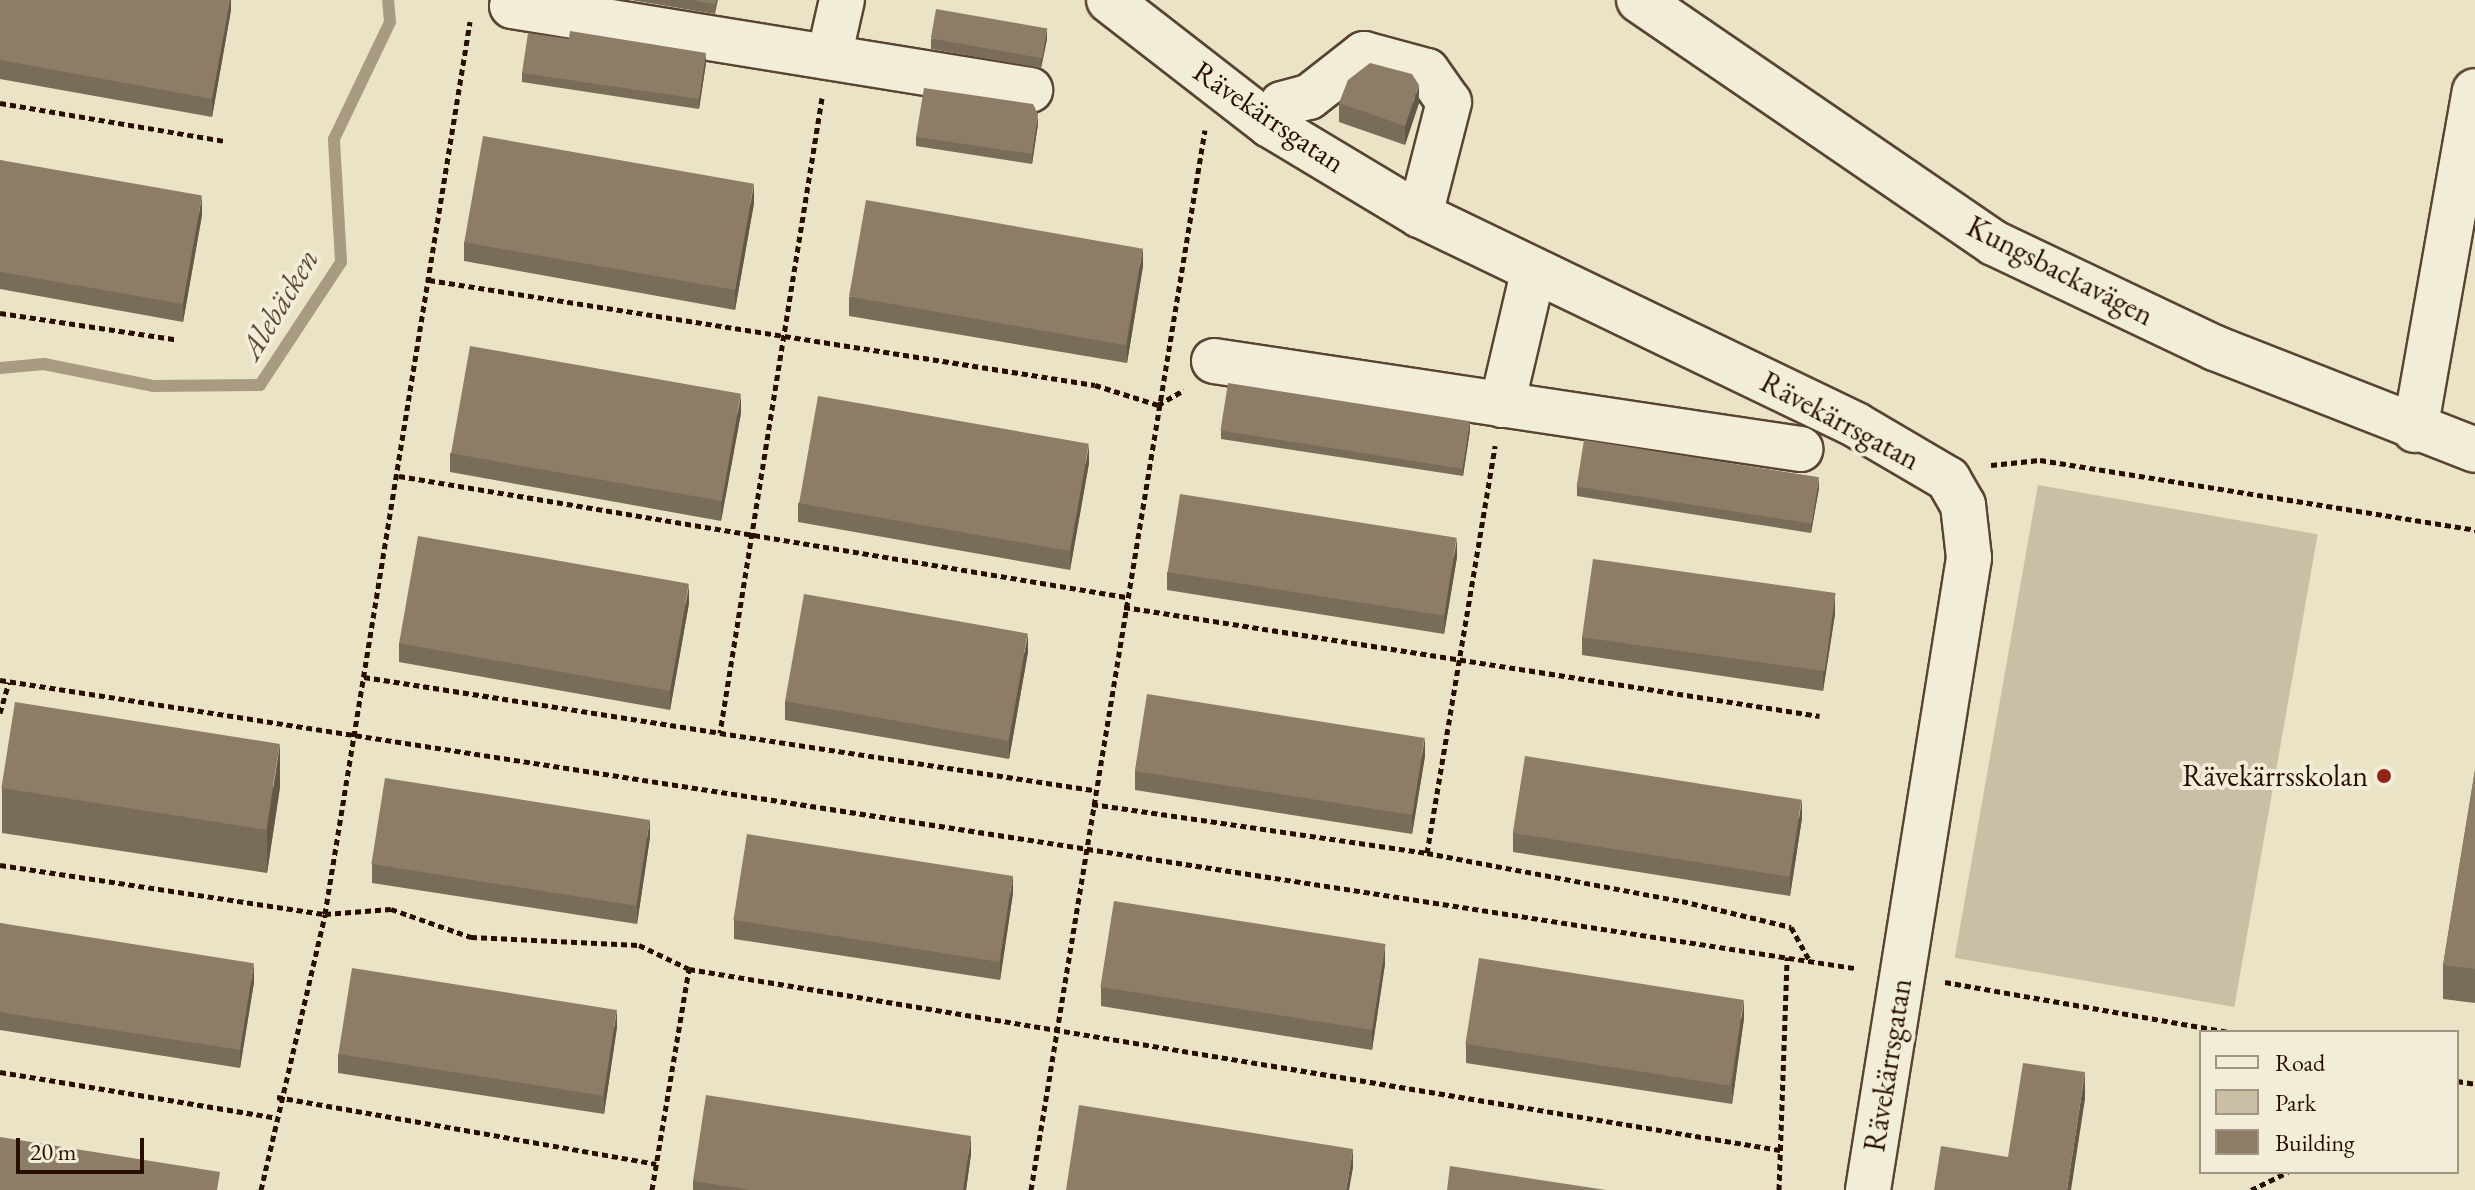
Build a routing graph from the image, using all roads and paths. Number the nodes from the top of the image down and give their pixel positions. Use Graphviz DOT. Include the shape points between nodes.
graph roads {
  1 [pos="842,0"];
  2 [pos="1109,0"];
  3 [pos="1639,0"];
  4 [pos="492,10"];
  5 [pos="829,57"];
  6 [pos="1212,82"];
  7 [pos="1030,90"];
  8 [pos="2475,91"];
  9 [pos="0,103"];
  10 [pos="1270,125"];
  11 [pos="224,141"];
  12 [pos="1420,215"];
  13 [pos="1533,273"];
  14 [pos="429,280"];
  15 [pos="0,313"];
  16 [pos="784,336"];
  17 [pos="175,339"];
  18 [pos="1214,361"];
  19 [pos="1158,405"];
  20 [pos="1502,405"];
  21 [pos="2415,430"];
  22 [pos="1800,449"];
  23 [pos="2475,450"];
  24 [pos="399,476"];
  25 [pos="1948,479"];
  26 [pos="2475,530"];
  27 [pos="755,534"];
  28 [pos="1126,597"];
  29 [pos="1124,607"];
  30 [pos="1459,659"];
  31 [pos="364,677"];
  32 [pos="0,680"];
  33 [pos="9,682"];
  34 [pos="0,713"];
  35 [pos="1820,716"];
  36 [pos="720,733"];
  37 [pos="355,735"];
  38 [pos="1093,790"];
  39 [pos="1092,804"];
  40 [pos="1084,849"];
  41 [pos="1427,853"];
  42 [pos="0,865"];
  43 [pos="325,914"];
  44 [pos="1787,957"];
  45 [pos="1810,961"];
  46 [pos="1855,968"];
  47 [pos="689,969"];
  48 [pos="1936,981"];
  49 [pos="1056,1030"];
  50 [pos="2218,1030"];
  51 [pos="0,1072"];
  52 [pos="277,1097"];
  53 [pos="273,1117"];
  54 [pos="1780,1150"];
  55 [pos="656,1164"];
  56 [pos="2284,1174"];
  57 [pos="261,1190"];
  58 [pos="652,1190"];
  59 [pos="1031,1190"];
  60 [pos="1779,1190"];
  61 [pos="1868,1190"];
  62 [pos="2251,1190"];
  1 -- 5 [label="street"];
  2 -- 6 [label="street, Rävekärrsgatan"];
  3 -- 21 [label="street, Kungsbackavägen" via="1994,243 2215,348"];
  4 -- 5 [label="street"];
  4 -- 14 [label="path"];
  5 -- 7 [label="street"];
  5 -- 16 [label="path"];
  6 -- 10 [label="street, Rävekärrsgatan"];
  6 -- 19 [label="path"];
  8 -- 21 [label="street"];
  9 -- 11 [label="path"];
  10 -- 12 [label="street, Rävekärrsgatan"];
  10 -- 12 [label="street" via="1282,104 1309,97 1364,54 1427,71 1449,102"];
  12 -- 13 [label="street, Rävekärrsgatan"];
  13 -- 20 [label="street"];
  13 -- 25 [label="street, Rävekärrsgatan" via="1856,425"];
  14 -- 16 [label="path"];
  14 -- 24 [label="path"];
  15 -- 17 [label="path"];
  16 -- 19 [label="path" via="1095,385"];
  16 -- 27 [label="path"];
  18 -- 19 [label="path" via="1209,375"];
  18 -- 20 [label="street"];
  19 -- 28 [label="path"];
  20 -- 22 [label="street"];
  20 -- 30 [label="path"];
  21 -- 23 [label="street, Kungsbackavägen"];
  24 -- 27 [label="path"];
  24 -- 31 [label="path"];
  25 -- 26 [label="path" via="2040,460"];
  25 -- 61 [label="street, Rävekärrsgatan" via="1963,505 1969,558"];
  27 -- 28 [label="path"];
  27 -- 36 [label="path"];
  28 -- 29 [label="path"];
  29 -- 30 [label="path"];
  29 -- 38 [label="path"];
  30 -- 35 [label="path"];
  30 -- 41 [label="path"];
  31 -- 36 [label="path"];
  31 -- 37 [label="path"];
  32 -- 33 [label="path"];
  33 -- 34 [label="path"];
  33 -- 37 [label="path"];
  36 -- 38 [label="path"];
  37 -- 40 [label="path"];
  37 -- 43 [label="path"];
  38 -- 39 [label="path"];
  39 -- 40 [label="path"];
  39 -- 41 [label="path"];
  40 -- 44 [label="path"];
  40 -- 49 [label="path"];
  41 -- 45 [label="path" via="1791,927"];
  42 -- 43 [label="path"];
  43 -- 47 [label="path" via="391,909 471,937 639,945"];
  43 -- 52 [label="path"];
  44 -- 45 [label="path"];
  44 -- 54 [label="path"];
  45 -- 46 [label="path"];
  47 -- 49 [label="path"];
  47 -- 55 [label="path"];
  48 -- 50 [label="path"];
  49 -- 54 [label="path"];
  49 -- 59 [label="path"];
  51 -- 53 [label="path"];
  52 -- 53 [label="path"];
  52 -- 55 [label="path"];
  53 -- 57 [label="path"];
  54 -- 60 [label="path"];
  55 -- 58 [label="path"];
  56 -- 62 [label="path"];
}
